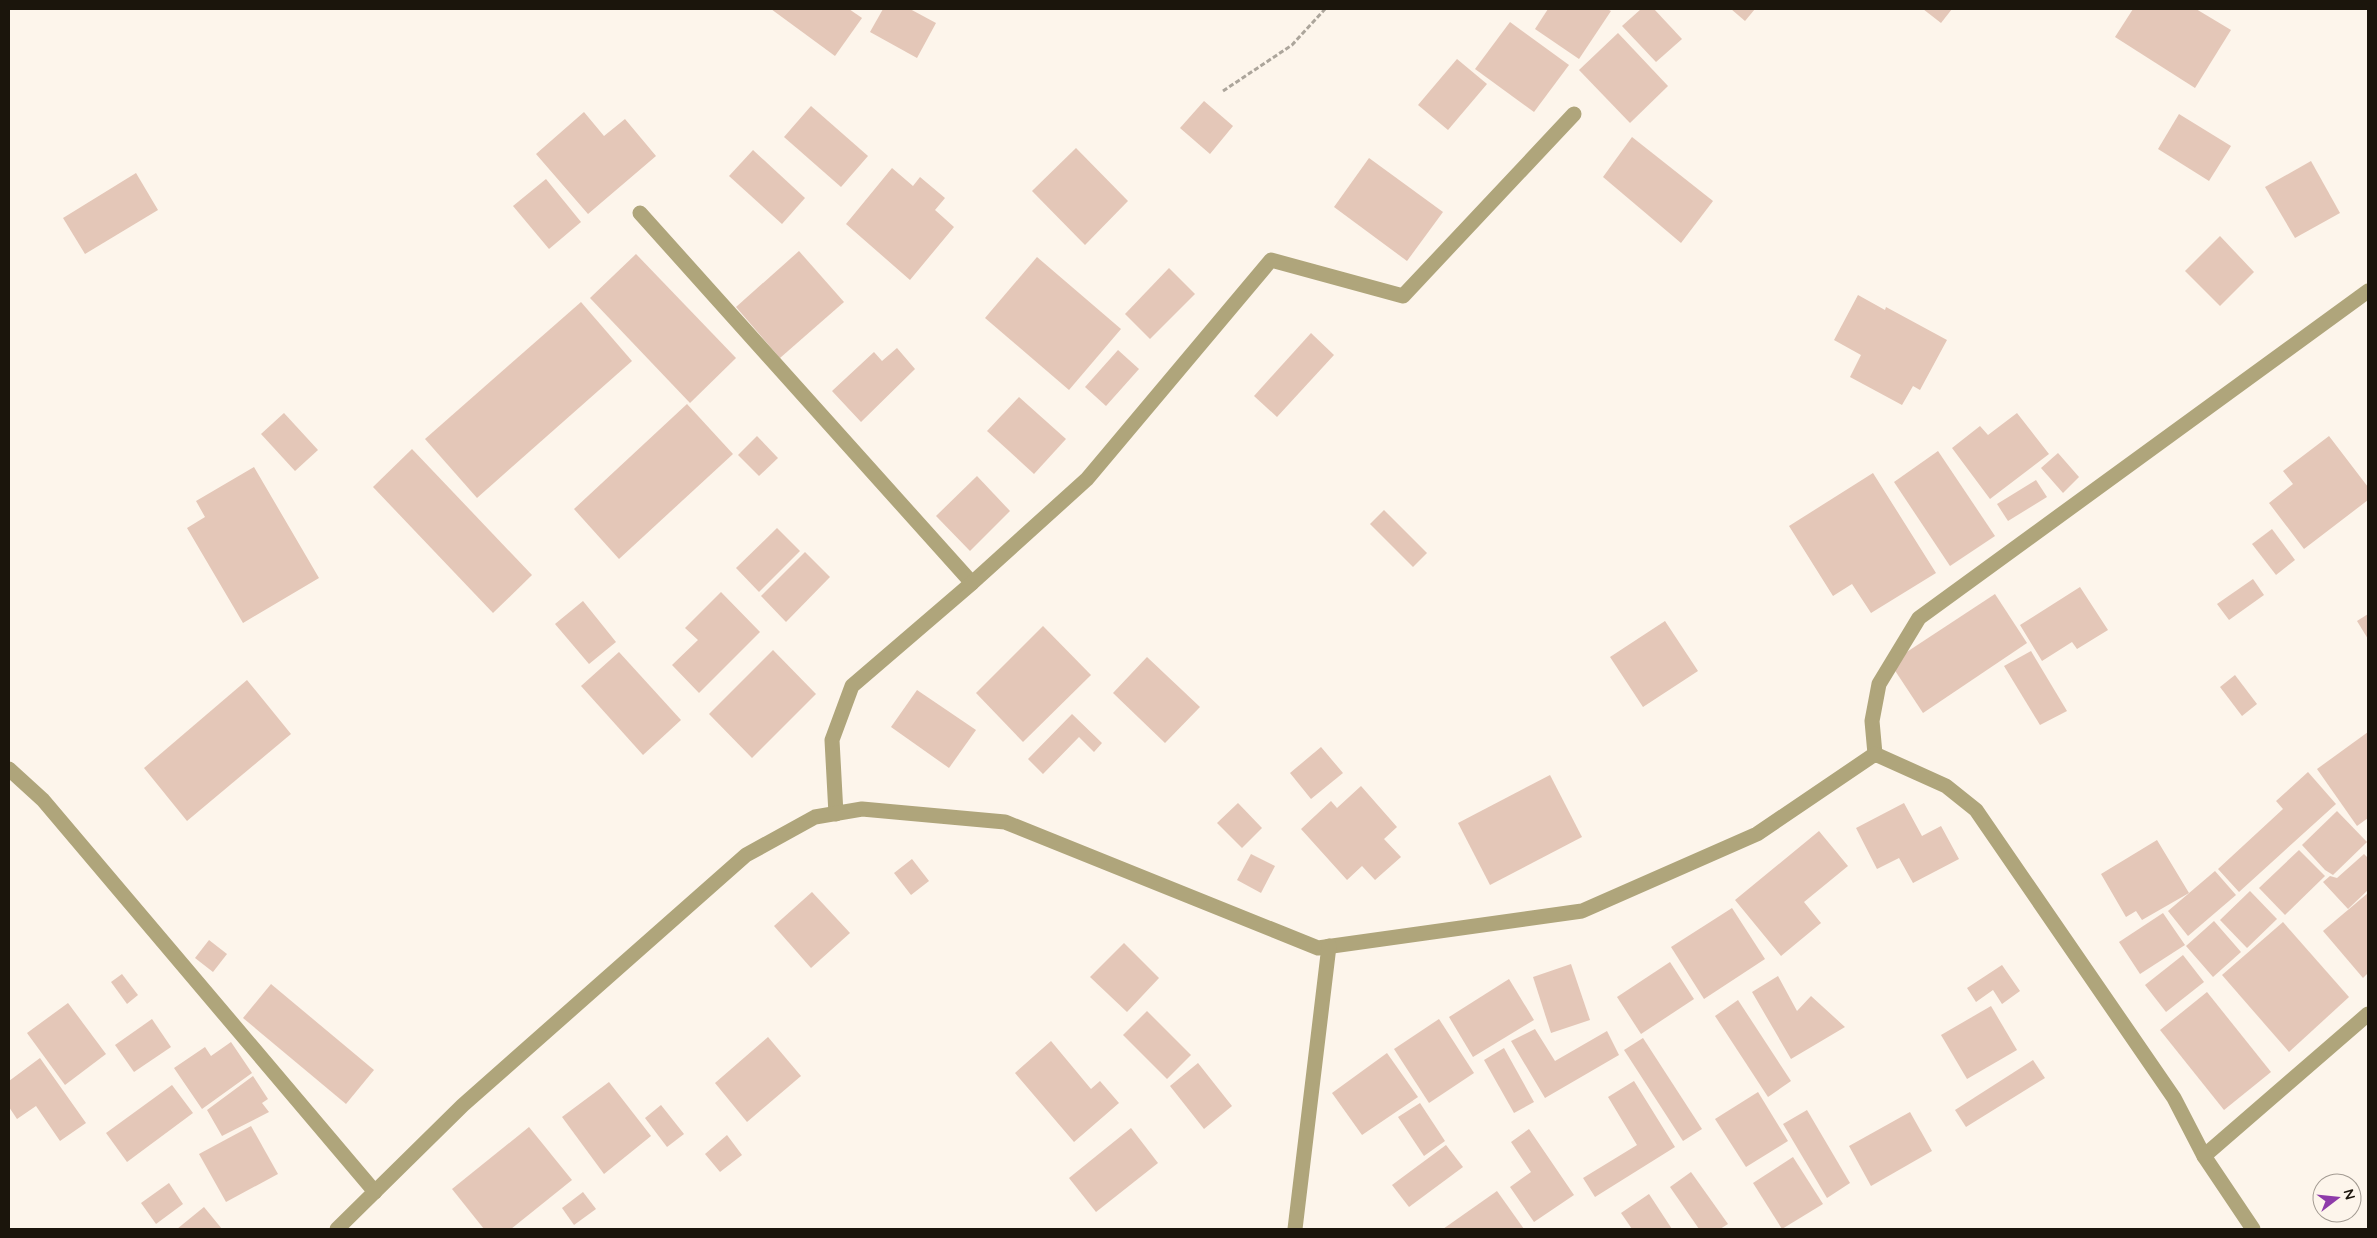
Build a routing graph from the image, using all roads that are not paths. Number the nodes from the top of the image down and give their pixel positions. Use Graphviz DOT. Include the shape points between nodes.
graph roads {
  1 [pos="1574,114"];
  2 [pos="640,213"];
  3 [pos="2368,291"];
  4 [pos="972,583"];
  5 [pos="1875,754"];
  6 [pos="9,769"];
  7 [pos="836,814"];
  8 [pos="1329,946"];
  9 [pos="2368,1014"];
  10 [pos="2204,1156"];
  11 [pos="375,1192"];
  12 [pos="337,1229"];
  13 [pos="1295,1229"];
  14 [pos="2253,1229"];
  1 -- 4 [label="street" via="1403,296 1271,260 1087,479"];
  2 -- 4 [label="street"];
  3 -- 5 [label="street" via="1918,618 1879,684 1872,721"];
  4 -- 7 [label="street" via="852,686 832,740"];
  5 -- 8 [label="street" via="1757,834 1582,911"];
  5 -- 10 [label="street" via="1946,786 1976,810 2174,1098"];
  6 -- 11 [label="street" via="43,800"];
  7 -- 8 [label="street" via="862,809 1006,822 1318,948"];
  7 -- 11 [label="street" via="815,817 746,854 463,1105"];
  8 -- 13 [label="street"];
  9 -- 10 [label="street"];
  10 -- 14 [label="street"];
  11 -- 12 [label="street"];
}
